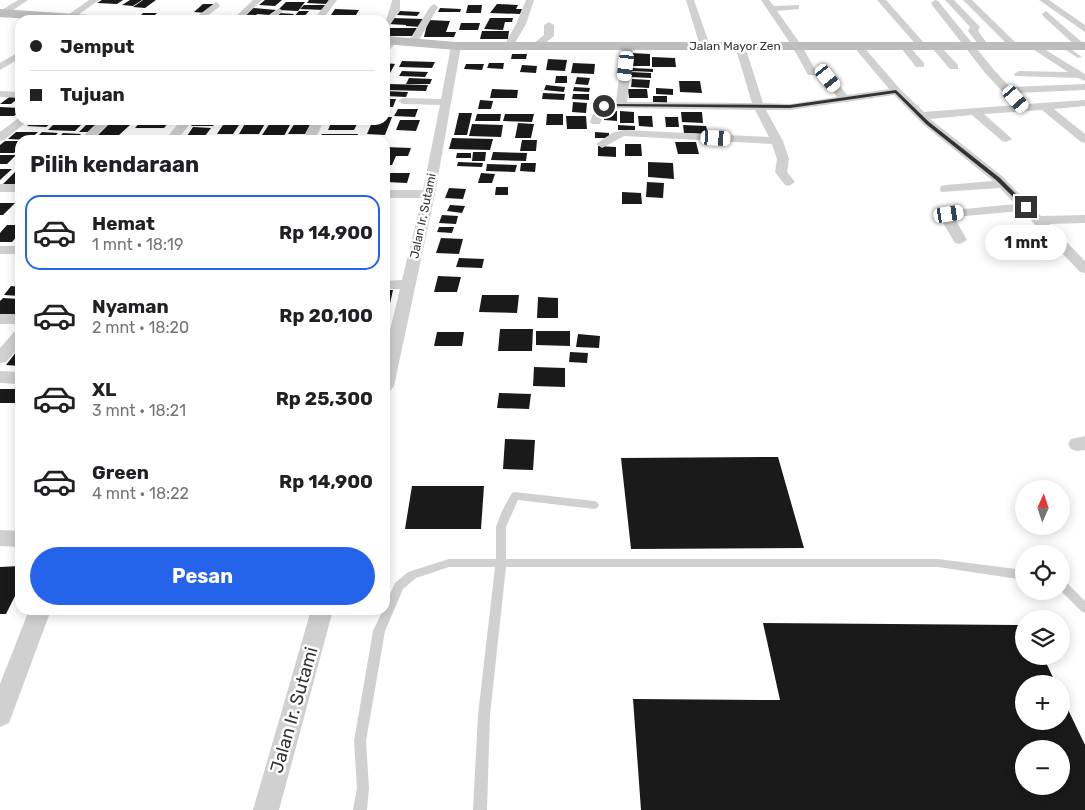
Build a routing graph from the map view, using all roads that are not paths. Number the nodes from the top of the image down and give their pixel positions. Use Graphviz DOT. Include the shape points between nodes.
graph roads {
  1 [pos="24,0"];
  2 [pos="95,0"];
  3 [pos="258,0"];
  4 [pos="333,0"];
  5 [pos="530,0"];
  6 [pos="690,0"];
  7 [pos="765,0"];
  8 [pos="880,0"];
  9 [pos="949,0"];
  10 [pos="967,0"];
  11 [pos="1044,0"];
  12 [pos="396,1"];
  13 [pos="935,3"];
  14 [pos="216,5"];
  15 [pos="434,7"];
  16 [pos="796,7"];
  17 [pos="771,10"];
  18 [pos="279,11"];
  19 [pos="1,13"];
  20 [pos="1046,14"];
  21 [pos="23,15"];
  22 [pos="73,15"];
  23 [pos="203,15"];
  24 [pos="242,15"];
  25 [pos="274,15"];
  26 [pos="321,15"];
  27 [pos="390,19"];
  28 [pos="549,25"];
  29 [pos="1085,28"];
  30 [pos="413,42"];
  31 [pos="390,44"];
  32 [pos="456,46"];
  33 [pos="509,46"];
  34 [pos="536,46"];
  35 [pos="628,46"];
  36 [pos="705,46"];
  37 [pos="740,46"];
  38 [pos="797,46"];
  39 [pos="858,46"];
  40 [pos="904,46"];
  41 [pos="929,46"];
  42 [pos="969,46"];
  43 [pos="984,46"];
  44 [pos="1014,46"];
  45 [pos="1034,46"];
  46 [pos="1082,50"];
  47 [pos="15,57"];
  48 [pos="920,65"];
  49 [pos="1,66"];
  50 [pos="954,66"];
  51 [pos="15,67"];
  52 [pos="812,73"];
  53 [pos="1019,74"];
  54 [pos="1082,77"];
  55 [pos="828,78"];
  56 [pos="1085,87"];
  57 [pos="1008,90"];
  58 [pos="896,91"];
  59 [pos="0,94"];
  60 [pos="15,95"];
  61 [pos="845,100"];
  62 [pos="403,101"];
  63 [pos="445,102"];
  64 [pos="1085,104"];
  65 [pos="620,105"];
  66 [pos="758,106"];
  67 [pos="1044,106"];
  68 [pos="1024,108"];
  69 [pos="975,112"];
  70 [pos="920,116"];
  71 [pos="661,121"];
  72 [pos="596,122"];
  73 [pos="17,125"];
  74 [pos="101,125"];
  75 [pos="183,125"];
  76 [pos="90,135"];
  77 [pos="175,135"];
  78 [pos="0,138"];
  79 [pos="1006,139"];
  80 [pos="777,141"];
  81 [pos="1082,143"];
  82 [pos="602,144"];
  83 [pos="790,182"];
  84 [pos="1003,184"];
  85 [pos="0,188"];
  86 [pos="15,188"];
  87 [pos="946,188"];
  88 [pos="390,194"];
  89 [pos="429,194"];
  90 [pos="1026,207"];
  91 [pos="1085,219"];
  92 [pos="1038,220"];
  93 [pos="960,240"];
  94 [pos="0,250"];
  95 [pos="15,250"];
  96 [pos="1084,268"];
  97 [pos="409,284"];
  98 [pos="390,285"];
  99 [pos="0,319"];
  100 [pos="15,319"];
  101 [pos="392,331"];
  102 [pos="15,342"];
  103 [pos="390,347"];
  104 [pos="0,358"];
  105 [pos="0,377"];
  106 [pos="15,378"];
  107 [pos="594,505"];
  108 [pos="0,538"];
  109 [pos="15,539"];
  110 [pos="501,563"];
  111 [pos="1015,573"];
  112 [pos="1070,593"];
  113 [pos="390,605"];
  114 [pos="1085,608"];
  115 [pos="38,615"];
  116 [pos="321,615"];
  117 [pos="385,615"];
  118 [pos="0,715"];
  119 [pos="266,810"];
  120 [pos="360,810"];
  121 [pos="480,810"];
  1 -- 19 [label="street"];
  2 -- 22 [label="street"];
  3 -- 24 [label="street"];
  4 -- 26 [label="street"];
  5 -- 33 [label="street"];
  6 -- 36 [label="street"];
  7 -- 17 [label="street"];
  8 -- 41 [label="street"];
  9 -- 43 [label="street" via="975,27 972,31"];
  10 -- 44 [label="street"];
  11 -- 29 [label="street"];
  12 -- 27 [label="street" via="396,10"];
  13 -- 42 [label="street"];
  14 -- 23 [label="street"];
  15 -- 30 [label="street"];
  16 -- 17 [label="street"];
  17 -- 38 [label="street"];
  18 -- 25 [label="street"];
  19 -- 21 [label="street"];
  20 -- 46 [label="street"];
  28 -- 34 [label="street" via="549,36"];
  30 -- 31 [label="street, Jalan Mayor Zen"];
  30 -- 32 [label="street, Jalan Mayor Zen"];
  32 -- 33 [label="street, Jalan Mayor Zen"];
  32 -- 63 [label="street, Jalan Ir. Sutami"];
  33 -- 34 [label="street, Jalan Mayor Zen"];
  34 -- 35 [label="street, Jalan Mayor Zen"];
  35 -- 36 [label="street, Jalan Mayor Zen"];
  35 -- 65 [label="street"];
  36 -- 37 [label="street, Jalan Mayor Zen"];
  37 -- 38 [label="street, Jalan Mayor Zen"];
  37 -- 66 [label="street"];
  38 -- 39 [label="street, Jalan Mayor Zen"];
  38 -- 52 [label="street"];
  39 -- 40 [label="street, Jalan Mayor Zen"];
  39 -- 58 [label="street"];
  40 -- 41 [label="street, Jalan Mayor Zen"];
  40 -- 48 [label="street"];
  41 -- 42 [label="street, Jalan Mayor Zen"];
  41 -- 50 [label="street"];
  42 -- 43 [label="street, Jalan Mayor Zen"];
  42 -- 57 [label="street"];
  43 -- 44 [label="street, Jalan Mayor Zen"];
  44 -- 45 [label="street, Jalan Mayor Zen"];
  45 -- 46 [label="street, Jalan Mayor Zen"];
  45 -- 54 [label="street"];
  47 -- 49 [label="street"];
  49 -- 51 [label="street"];
  53 -- 54 [label="street"];
  55 -- 61 [label="street"];
  56 -- 57 [label="street"];
  57 -- 68 [label="street"];
  58 -- 61 [label="street"];
  58 -- 70 [label="street"];
  59 -- 60 [label="street"];
  61 -- 66 [label="street"];
  62 -- 63 [label="street"];
  63 -- 89 [label="street, Jalan Ir. Sutami"];
  64 -- 67 [label="street"];
  65 -- 71 [label="street"];
  65 -- 72 [label="street" via="600,108"];
  66 -- 71 [label="street"];
  66 -- 80 [label="street"];
  67 -- 68 [label="street"];
  67 -- 81 [label="street"];
  68 -- 69 [label="street"];
  69 -- 70 [label="street"];
  69 -- 79 [label="street"];
  70 -- 84 [label="street"];
  71 -- 80 [label="street"];
  71 -- 82 [label="street" via="619,134"];
  73 -- 78 [label="street"];
  74 -- 76 [label="street"];
  75 -- 77 [label="street"];
  80 -- 83 [label="street" via="783,159 781,172"];
  84 -- 87 [label="street"];
  84 -- 90 [label="street"];
  85 -- 86 [label="street"];
  88 -- 89 [label="street"];
  89 -- 97 [label="street, Jalan Ir. Sutami"];
  90 -- 92 [label="street"];
  90 -- 93 [label="street" via="949,214 947,218"];
  91 -- 92 [label="street"];
  92 -- 96 [label="street"];
  94 -- 95 [label="street"];
  97 -- 98 [label="street"];
  97 -- 101 [label="street, Jalan Ir. Sutami"];
  99 -- 100 [label="street"];
  101 -- 103 [label="street, Jalan Ir. Sutami"];
  102 -- 104 [label="street"];
  105 -- 106 [label="street"];
  107 -- 110 [label="lane" via="515,496 501,527"];
  108 -- 109 [label="street"];
  110 -- 111 [label="lane" via="938,563"];
  110 -- 113 [label="lane" via="449,563 412,575 399,586"];
  110 -- 121 [label="lane" via="484,715"];
  112 -- 114 [label="lane"];
  115 -- 118 [label="street"];
  116 -- 119 [label="street, Jalan Ir. Sutami"];
  117 -- 120 [label="lane" via="378,631 360,741 363,788"];
}
